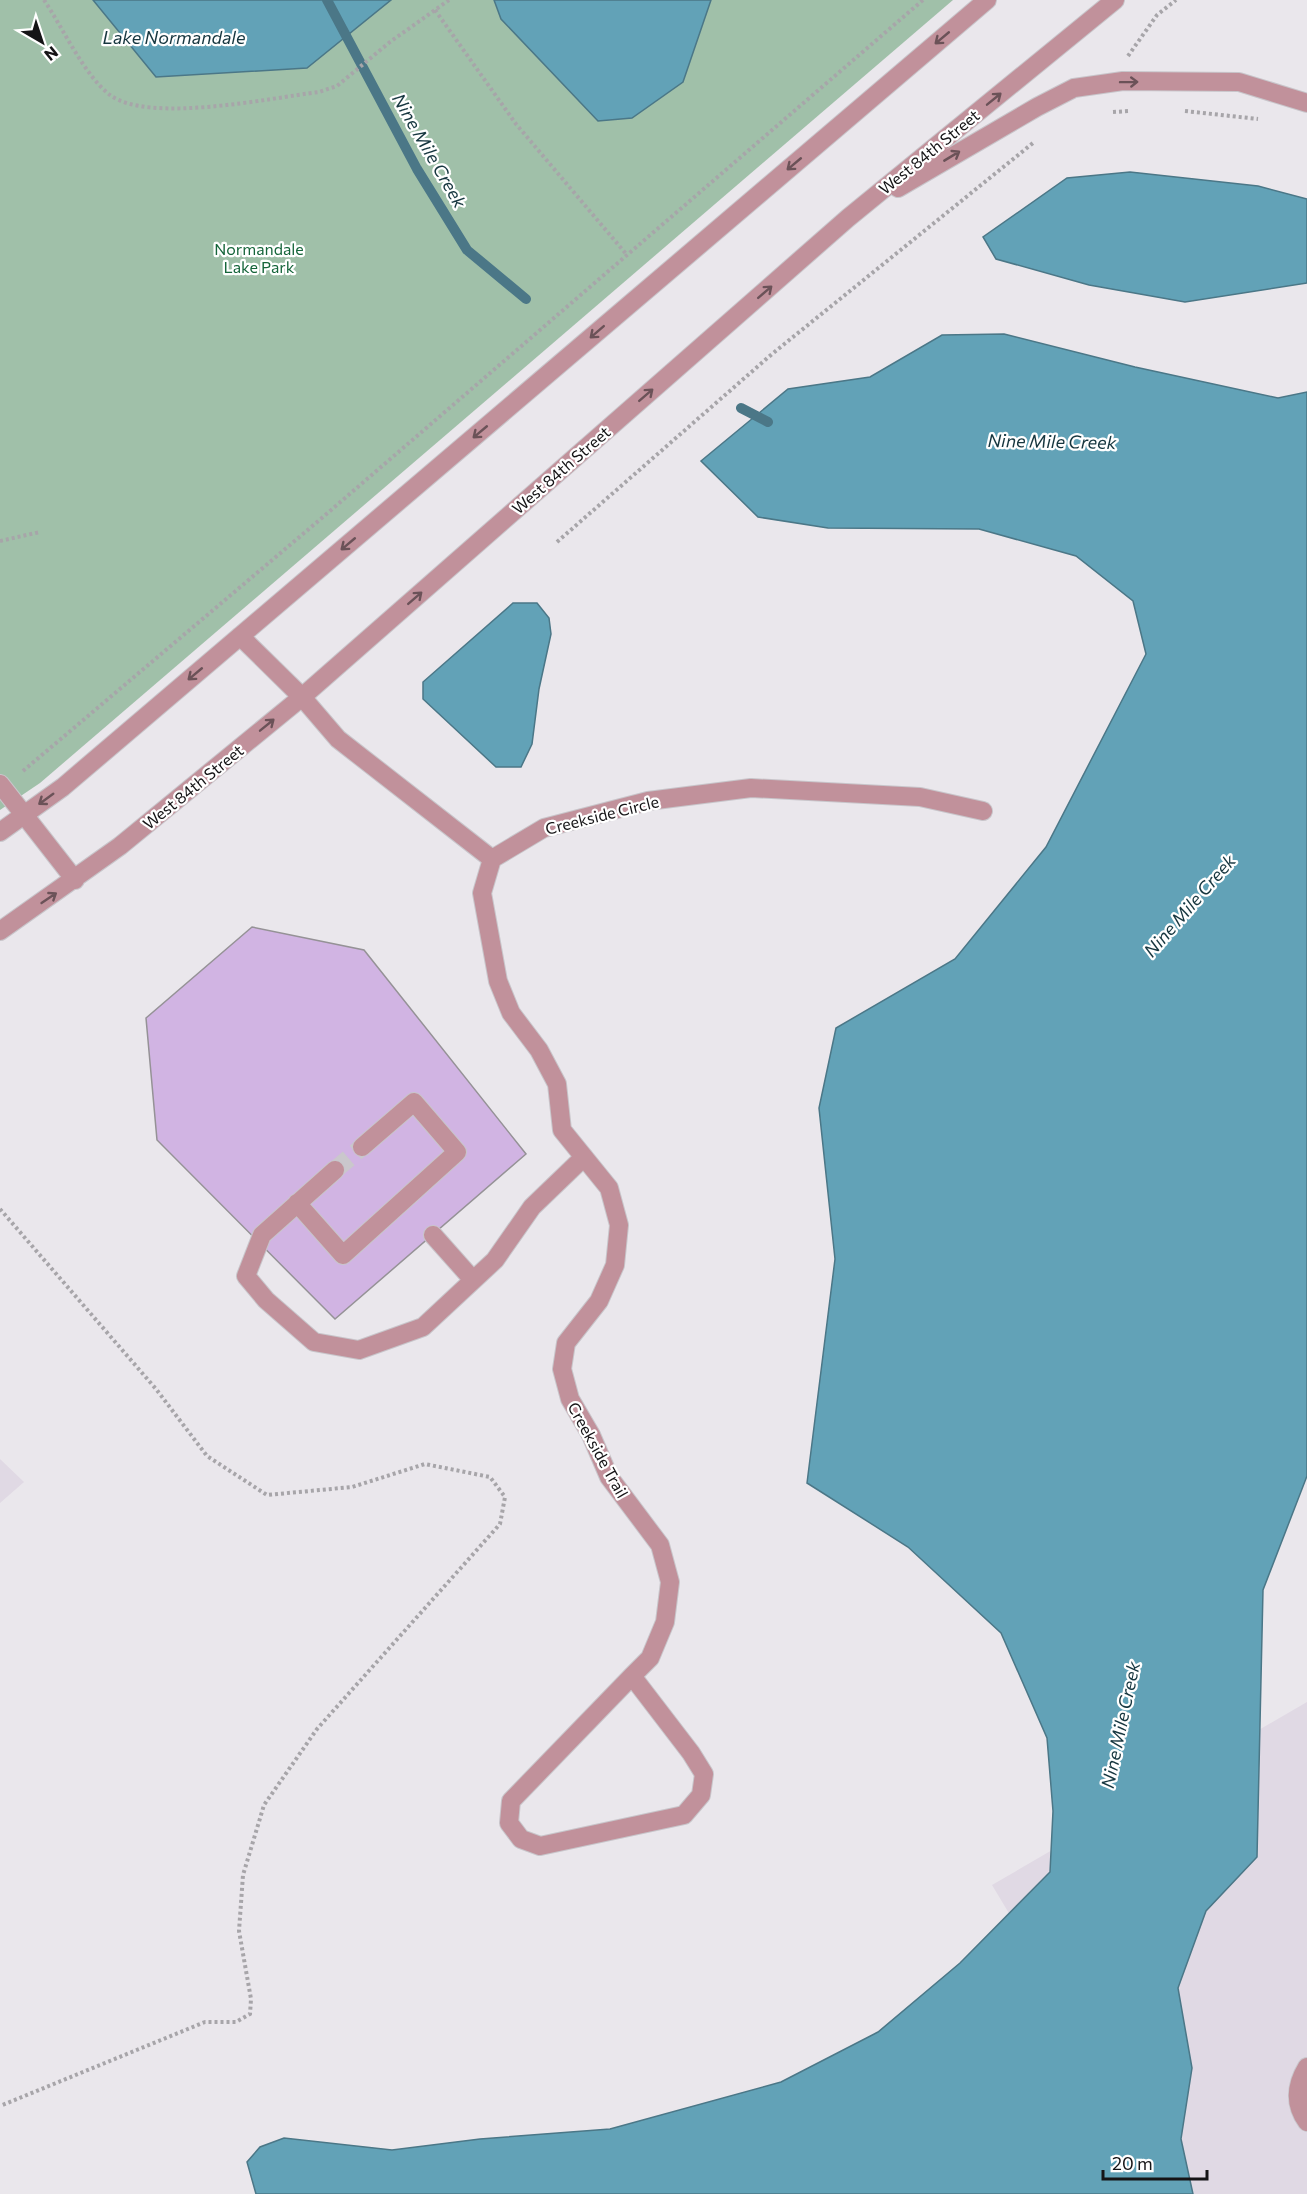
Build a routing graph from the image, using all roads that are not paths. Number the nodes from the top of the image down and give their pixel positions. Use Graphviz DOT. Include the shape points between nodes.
graph roads {
  1 [pos="987,0"];
  2 [pos="1115,0"];
  3 [pos="1307,103"];
  4 [pos="848,218"];
  5 [pos="240,636"];
  6 [pos="302,697"];
  7 [pos="1,785"];
  8 [pos="983,811"];
  9 [pos="25,815"];
  10 [pos="0,832"];
  11 [pos="492,859"];
  12 [pos="75,880"];
  13 [pos="0,931"];
  14 [pos="362,1147"];
  15 [pos="584,1156"];
  16 [pos="335,1170"];
  17 [pos="297,1203"];
  18 [pos="433,1235"];
  19 [pos="473,1280"];
  20 [pos="632,1676"];
  21 [pos="1307,2067"];
  22 [pos="1307,2122"];
  1 -- 5 [label="street, one-way"];
  4 -- 2 [label="street, West 84th Street, one-way"];
  4 -- 3 [label="street, one-way" via="1074,88 1123,81 1239,82"];
  6 -- 4 [label="street, West 84th Street, one-way"];
  5 -- 6 [label="street"];
  5 -- 9 [label="street, one-way"];
  6 -- 11 [label="street" via="338,740"];
  12 -- 6 [label="street, West 84th Street, one-way"];
  7 -- 9 [label="street"];
  8 -- 11 [label="street, Creekside Circle" via="920,797 751,788 648,801 544,828"];
  9 -- 10 [label="street"];
  9 -- 12 [label="street"];
  11 -- 15 [label="street, Creekside Trail" via="482,892 498,981 511,1013 557,1084 562,1130"];
  13 -- 12 [label="street, West 84th Street, one-way"];
  14 -- 17 [label="street" via="414,1102 458,1152 343,1255"];
  15 -- 19 [label="street" via="532,1207 495,1260"];
  15 -- 20 [label="street, Creekside Trail" via="609,1188 619,1225 615,1265 599,1301 566,1342 561,1369 570,1400 609,1477 660,1545 670,1582 665,1622 650,1658"];
  16 -- 17 [label="street"];
  17 -- 19 [label="street" via="262,1235 246,1276 266,1300 314,1342 359,1350 423,1327"];
  18 -- 19 [label="street"];
  20 -- 20 [label="street, Creekside Trail" via="512,1801 509,1823 521,1839 540,1846 684,1815 701,1795 704,1774"];
  21 -- 22 [label="street" via="1297,2092 1300,2112"];
}
